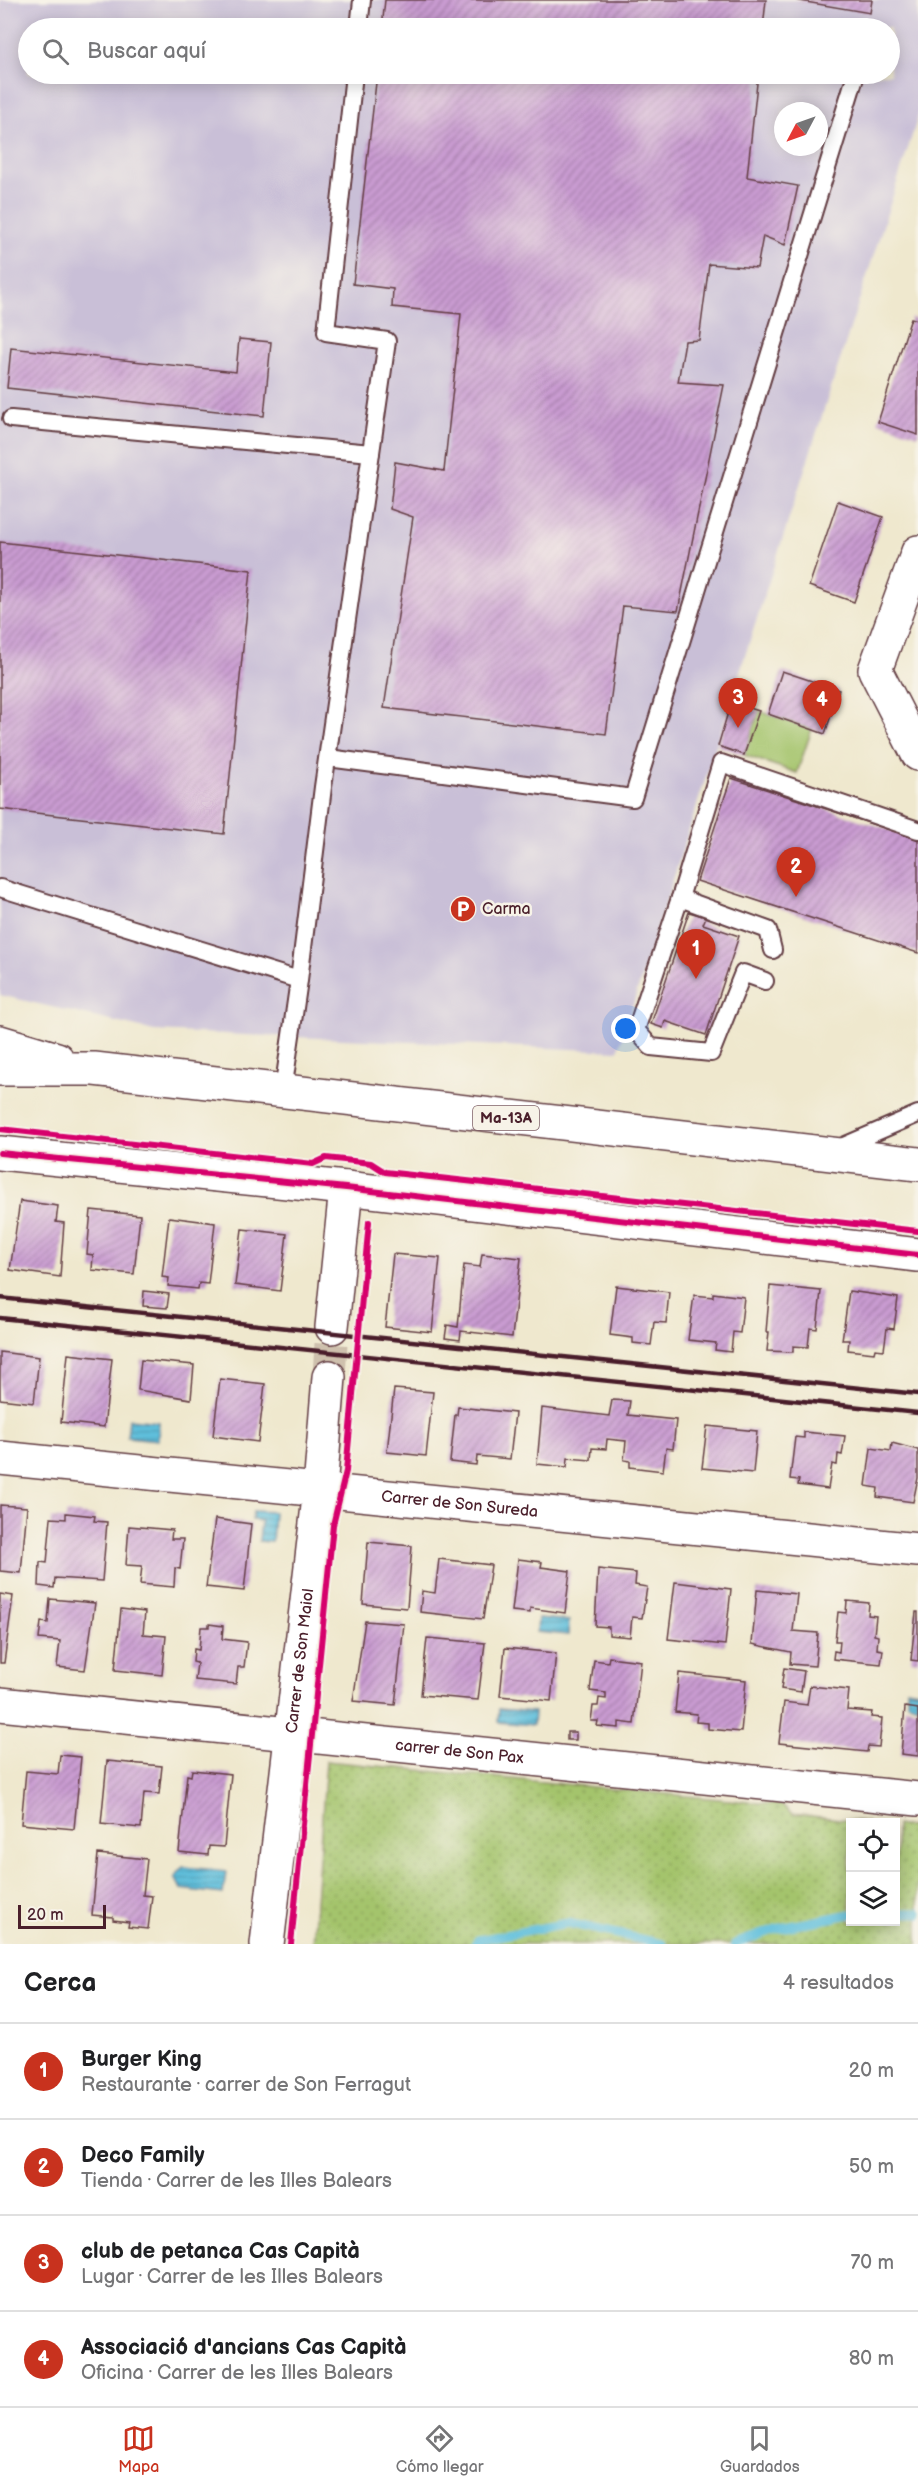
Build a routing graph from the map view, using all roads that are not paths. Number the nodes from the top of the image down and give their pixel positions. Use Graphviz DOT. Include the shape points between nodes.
graph roads {
  1 [pos="362,0"];
  2 [pos="360,18"];
  3 [pos="353,84"];
  4 [pos="853,84"];
  5 [pos="11,419"];
  6 [pos="371,453"];
  7 [pos="918,552"];
  8 [pos="918,754"];
  9 [pos="328,758"];
  10 [pos="918,830"];
  11 [pos="0,888"];
  12 [pos="680,898"];
  13 [pos="773,950"];
  14 [pos="299,980"];
  15 [pos="765,981"];
  16 [pos="0,1042"];
  17 [pos="0,1069"];
  18 [pos="94,1069"];
  19 [pos="283,1091"];
  20 [pos="918,1114"];
  21 [pos="0,1153"];
  22 [pos="827,1154"];
  23 [pos="918,1164"];
  24 [pos="346,1188"];
  25 [pos="918,1255"];
  26 [pos="332,1327"];
  27 [pos="329,1377"];
  28 [pos="0,1458"];
  29 [pos="320,1489"];
  30 [pos="918,1550"];
  31 [pos="0,1704"];
  32 [pos="292,1734"];
  33 [pos="918,1799"];
  34 [pos="267,1944"];
  1 -- 2 [label="lane"];
  3 -- 6 [label="lane" via="326,332 387,341"];
  4 -- 9 [label="lane" via="633,798"];
  5 -- 6 [label="lane"];
  6 -- 9 [label="lane"];
  7 -- 8 [label="street" via="875,670"];
  9 -- 14 [label="lane"];
  10 -- 12 [label="lane" via="722,764"];
  11 -- 14 [label="lane"];
  12 -- 13 [label="lane" via="768,930"];
  12 -- 15 [label="lane" via="636,1030 651,1047 711,1053 742,973"];
  14 -- 19 [label="lane"];
  16 -- 18 [label="street, Ma-13A"];
  17 -- 18 [label="street, Ma-13A"];
  18 -- 19 [label="street, Ma-13A"];
  19 -- 22 [label="street, Ma-13A"];
  20 -- 22 [label="lane"];
  21 -- 24 [label="street"];
  22 -- 23 [label="street, Ma-13A"];
  24 -- 25 [label="street"];
  24 -- 26 [label="street"];
  27 -- 29 [label="street, Carrer de Son Maiol"];
  28 -- 29 [label="street, Carrer de Son Sureda"];
  29 -- 30 [label="street, Carrer de Son Sureda"];
  29 -- 32 [label="street, Carrer de Son Maiol"];
  31 -- 32 [label="street, carrer de Son Pax"];
  32 -- 33 [label="street, carrer de Son Pax"];
  32 -- 34 [label="street, Carrer de Son Maiol"];
}
